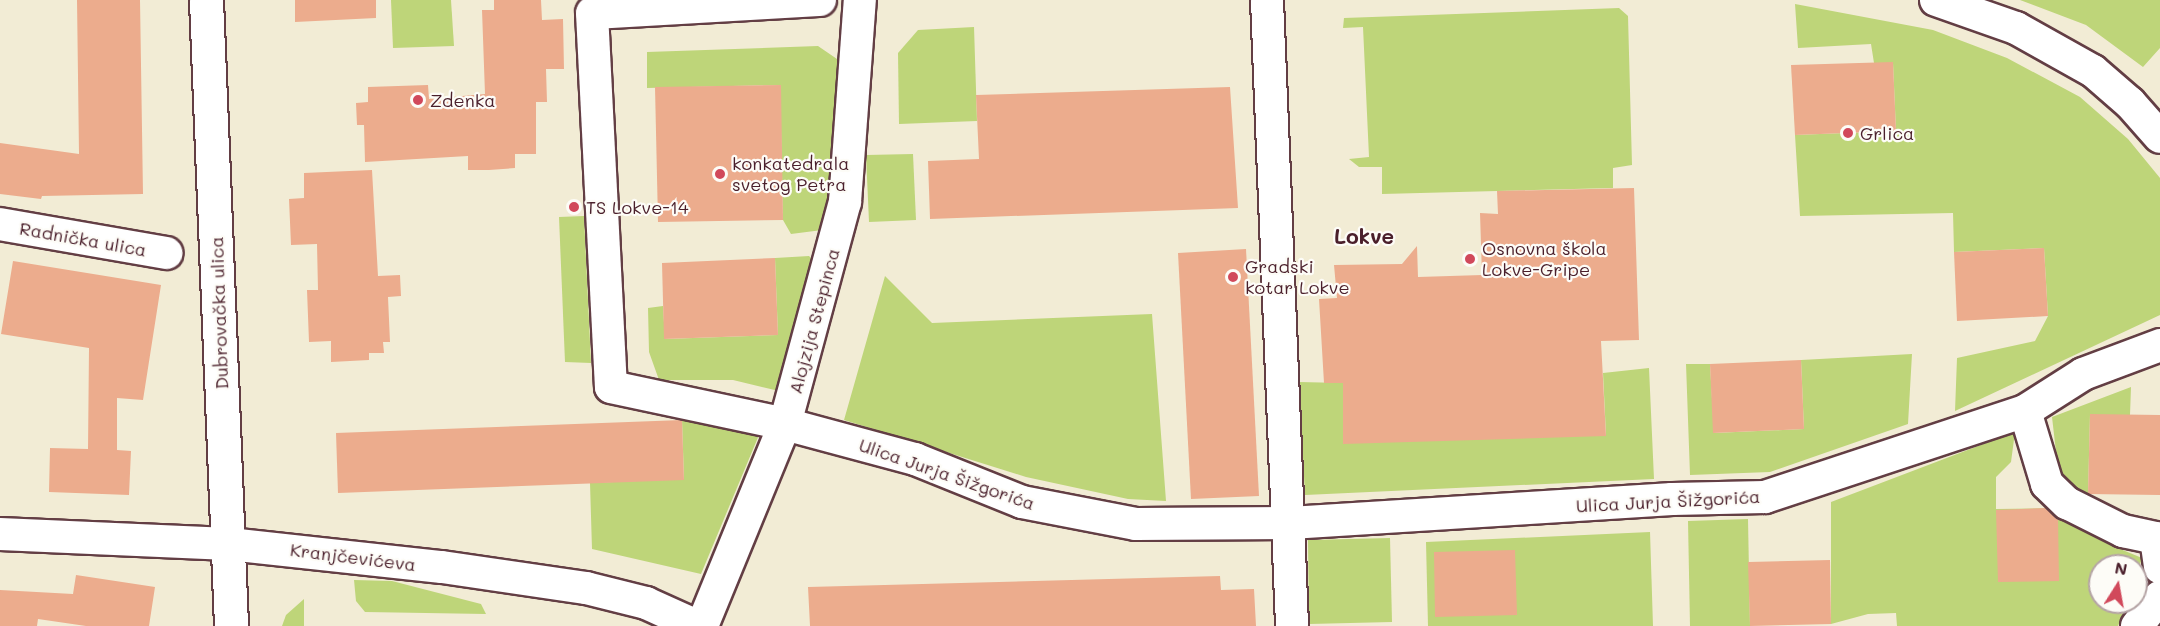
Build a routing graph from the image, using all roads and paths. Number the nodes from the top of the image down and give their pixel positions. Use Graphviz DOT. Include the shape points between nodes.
graph roads {
  1 [pos="206,0"];
  2 [pos="820,0"];
  3 [pos="860,0"];
  4 [pos="1267,0"];
  5 [pos="1936,0"];
  6 [pos="2160,137"];
  7 [pos="0,224"];
  8 [pos="166,253"];
  9 [pos="2160,345"];
  10 [pos="2025,411"];
  11 [pos="785,424"];
  12 [pos="1290,523"];
  13 [pos="0,534"];
  14 [pos="229,544"];
  15 [pos="2158,553"];
  16 [pos="2160,597"];
  17 [pos="231,626"];
  18 [pos="697,626"];
  19 [pos="702,626"];
  20 [pos="1292,626"];
  21 [pos="2137,626"];
  1 -- 14 [label="main road, Dubrovačka ulica"];
  2 -- 11 [label="street, Ulica Jurja Šižgorića" via="592,13 611,387"];
  3 -- 11 [label="street, Alojzija Stepinca" via="845,202"];
  4 -- 12 [label="street"];
  5 -- 6 [label="street" via="2016,28 2093,71 2130,103"];
  7 -- 8 [label="street, Radnička ulica"];
  9 -- 10 [label="street, Ulica Jurja Šižgorića" via="2083,374"];
  10 -- 12 [label="street, Ulica Jurja Šižgorića" via="1765,497 1672,499"];
  10 -- 15 [label="street" via="2047,484 2067,503"];
  11 -- 12 [label="street, Ulica Jurja Šižgorića" via="915,459 1022,502 1136,524"];
  11 -- 19 [label="street, Alojzija Stepinca"];
  12 -- 20 [label="street"];
  13 -- 14 [label="street, Kranjčevićeva"];
  14 -- 17 [label="main road, Dubrovačka ulica"];
  14 -- 18 [label="street, Kranjčevićeva" via="586,588 646,603"];
  16 -- 21 [label="street"];
}
